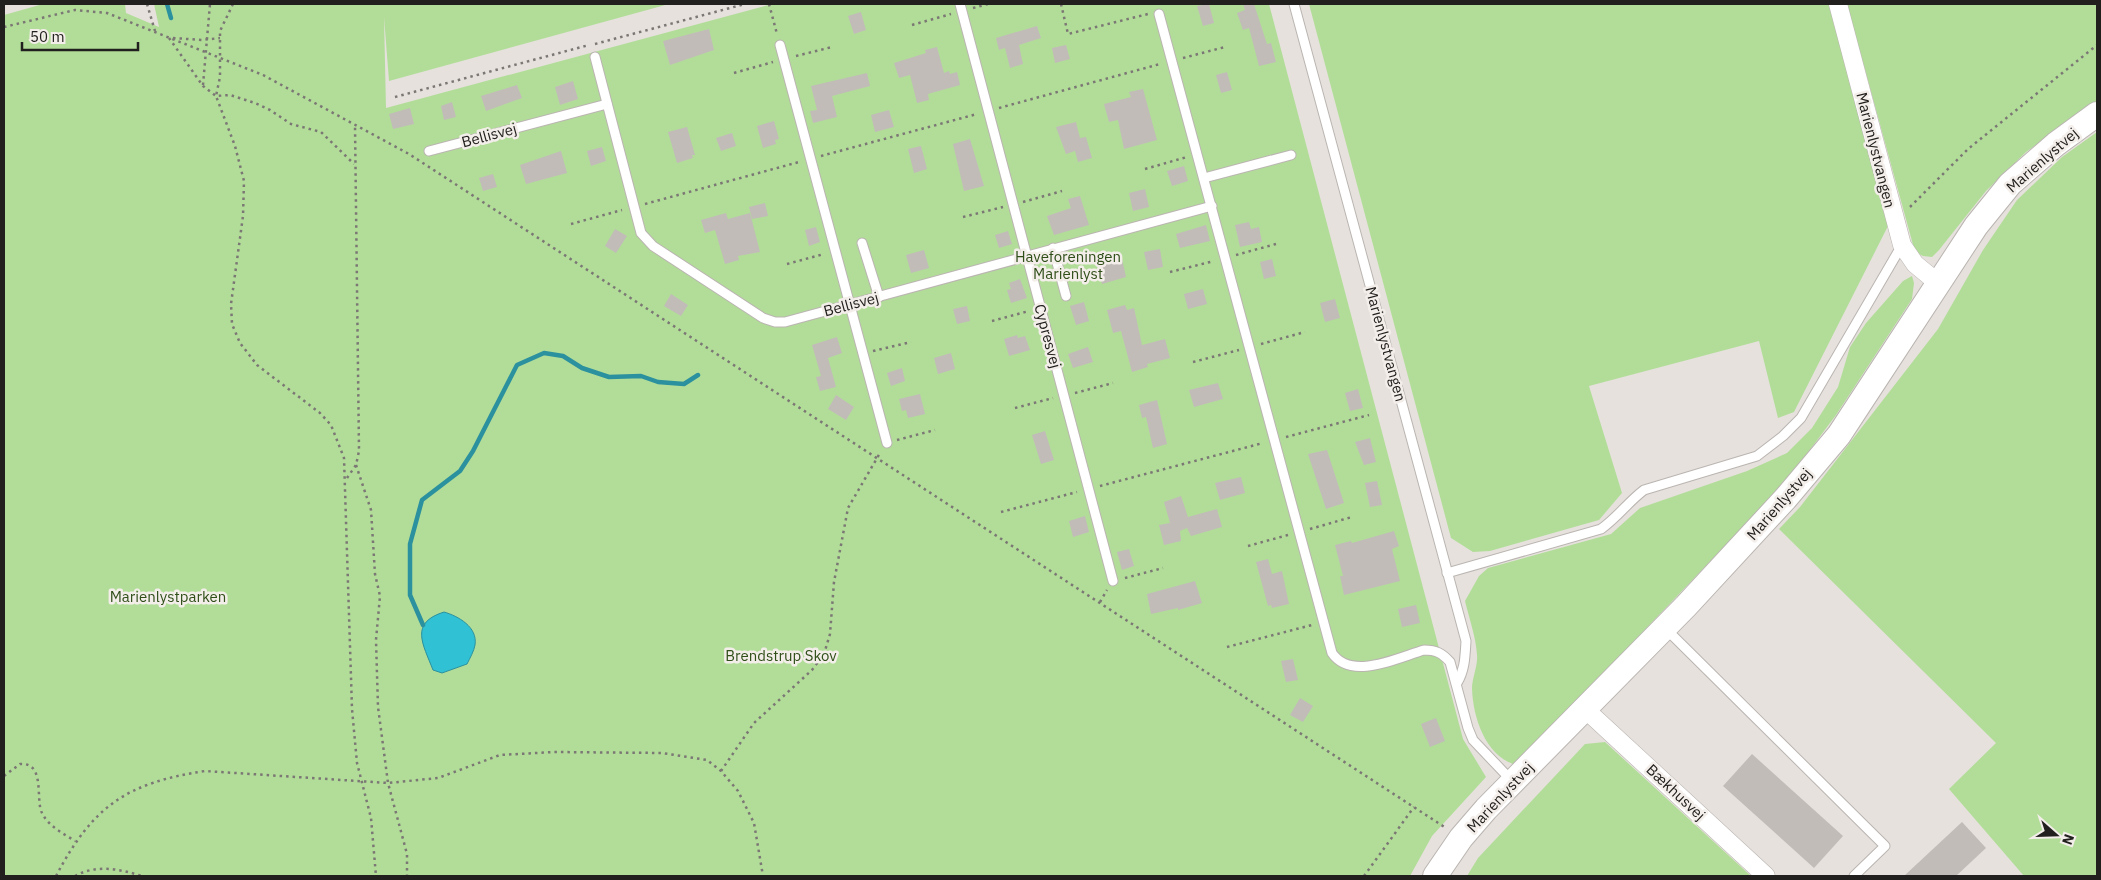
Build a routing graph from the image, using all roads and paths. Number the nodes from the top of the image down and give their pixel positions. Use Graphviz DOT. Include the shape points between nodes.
graph roads {
  1 [pos="147,4"];
  2 [pos="210,4"];
  3 [pos="234,4"];
  4 [pos="745,4"];
  5 [pos="769,4"];
  6 [pos="960,4"];
  7 [pos="1061,4"];
  8 [pos="1294,4"];
  9 [pos="1838,4"];
  10 [pos="1154,14"];
  11 [pos="4,27"];
  12 [pos="155,32"];
  13 [pos="169,38"];
  14 [pos="220,38"];
  15 [pos="208,39"];
  16 [pos="780,45"];
  17 [pos="2097,45"];
  18 [pos="1225,47"];
  19 [pos="206,53"];
  20 [pos="595,57"];
  21 [pos="221,59"];
  22 [pos="1172,61"];
  23 [pos="203,86"];
  24 [pos="216,96"];
  25 [pos="395,97"];
  26 [pos="607,104"];
  27 [pos="987,112"];
  28 [pos="2097,114"];
  29 [pos="355,125"];
  30 [pos="429,151"];
  31 [pos="1198,154"];
  32 [pos="1291,155"];
  33 [pos="811,159"];
  34 [pos="354,164"];
  35 [pos="1145,168"];
  36 [pos="1204,178"];
  37 [pos="1212,206"];
  38 [pos="633,207"];
  39 [pos="1894,222"];
  40 [pos="570,224"];
  41 [pos="862,243"];
  42 [pos="1902,246"];
  43 [pos="1053,248"];
  44 [pos="835,251"];
  45 [pos="1028,255"];
  46 [pos="787,264"];
  47 [pos="1938,283"];
  48 [pos="1066,296"];
  49 [pos="879,297"];
  50 [pos="849,305"];
  51 [pos="1040,308"];
  52 [pos="992,321"];
  53 [pos="911,342"];
  54 [pos="862,354"];
  55 [pos="1369,414"];
  56 [pos="935,430"];
  57 [pos="1276,439"];
  58 [pos="886,443"];
  59 [pos="876,458"];
  60 [pos="356,465"];
  61 [pos="346,479"];
  62 [pos="1088,489"];
  63 [pos="1001,512"];
  64 [pos="1163,568"];
  65 [pos="1447,572"];
  66 [pos="1113,581"];
  67 [pos="1323,622"];
  68 [pos="1665,628"];
  69 [pos="1227,647"];
  70 [pos="1457,683"];
  71 [pos="1586,709"];
  72 [pos="721,770"];
  73 [pos="4,776"];
  74 [pos="1512,781"];
  75 [pos="362,782"];
  76 [pos="388,783"];
  77 [pos="1414,807"];
  78 [pos="1461,838"];
  79 [pos="75,841"];
  80 [pos="56,876"];
  81 [pos="75,876"];
  82 [pos="142,876"];
  83 [pos="376,876"];
  84 [pos="407,876"];
  85 [pos="763,876"];
  86 [pos="1364,876"];
  87 [pos="1436,876"];
  88 [pos="1766,876"];
  89 [pos="1854,876"];
  1 -- 12 [label="path"];
  2 -- 15 [label="path"];
  3 -- 14 [label="path" via="222,25"];
  4 -- 25 [label="path"];
  5 -- 16 [label="path"];
  6 -- 27 [label="lane, Cypresvej"];
  7 -- 10 [label="path" via="1068,34"];
  8 -- 65 [label="lane, Marienlystvangen"];
  9 -- 39 [label="street, Marienlystvangen"];
  10 -- 22 [label="lane"];
  11 -- 12 [label="path" via="75,10 107,13"];
  12 -- 13 [label="path"];
  13 -- 15 [label="path"];
  13 -- 19 [label="path"];
  13 -- 23 [label="path"];
  14 -- 15 [label="path"];
  14 -- 21 [label="path"];
  15 -- 19 [label="path"];
  16 -- 33 [label="lane"];
  17 -- 39 [label="path" via="1968,150"];
  18 -- 22 [label="path"];
  19 -- 21 [label="path"];
  19 -- 23 [label="path"];
  20 -- 26 [label="lane, Bellisvej"];
  21 -- 24 [label="path"];
  21 -- 29 [label="path" via="262,75"];
  22 -- 27 [label="path"];
  22 -- 31 [label="lane"];
  23 -- 24 [label="path"];
  24 -- 34 [label="path" via="230,95 255,103 290,124 321,132"];
  24 -- 61 [label="path" via="244,181 243,216 231,304 232,324 240,343 257,365 331,425 344,458"];
  26 -- 30 [label="lane, Bellisvej"];
  26 -- 38 [label="lane, Bellisvej"];
  27 -- 33 [label="path"];
  27 -- 45 [label="lane, Cypresvej"];
  28 -- 47 [label="street, Marienlystvej" via="2010,184 1976,226"];
  29 -- 34 [label="path"];
  29 -- 59 [label="path" via="409,154"];
  31 -- 35 [label="path"];
  31 -- 36 [label="lane"];
  32 -- 36 [label="lane"];
  33 -- 38 [label="path"];
  33 -- 44 [label="lane"];
  34 -- 60 [label="path" via="359,451"];
  36 -- 37 [label="lane"];
  37 -- 43 [label="lane, Bellisvej"];
  37 -- 57 [label="lane"];
  38 -- 40 [label="path"];
  38 -- 50 [label="lane, Bellisvej" via="646,240 763,318 785,322"];
  39 -- 42 [label="street, Marienlystvangen"];
  41 -- 49 [label="lane"];
  42 -- 47 [label="street, Marienlystvangen" via="1916,264"];
  42 -- 65 [label="lane" via="1801,418 1757,456 1644,490 1630,500 1614,520 1601,528"];
  43 -- 45 [label="lane, Bellisvej"];
  43 -- 48 [label="lane"];
  44 -- 46 [label="path"];
  44 -- 50 [label="lane"];
  45 -- 49 [label="lane, Bellisvej"];
  45 -- 51 [label="lane, Cypresvej"];
  47 -- 68 [label="street, Marienlystvej" via="1839,435 1785,499"];
  49 -- 50 [label="lane, Bellisvej"];
  50 -- 54 [label="lane"];
  51 -- 52 [label="path"];
  51 -- 62 [label="lane, Cypresvej"];
  53 -- 54 [label="path"];
  54 -- 58 [label="lane"];
  55 -- 57 [label="path"];
  56 -- 58 [label="path"];
  57 -- 62 [label="path"];
  57 -- 67 [label="lane"];
  59 -- 72 [label="path" via="847,514 834,582 830,634 824,654 812,670 754,723"];
  59 -- 77 [label="path"];
  60 -- 61 [label="path"];
  60 -- 76 [label="path" via="371,510 375,574 380,596 376,640 378,707"];
  61 -- 75 [label="path" via="349,662 355,746"];
  62 -- 63 [label="path"];
  62 -- 66 [label="lane, Cypresvej"];
  64 -- 66 [label="path"];
  65 -- 70 [label="lane, Marienlystvangen" via="1466,641 1465,660"];
  67 -- 69 [label="path"];
  67 -- 70 [label="lane" via="1332,653 1345,666 1365,667 1434,650 1450,662"];
  68 -- 71 [label="street, Marienlystvej"];
  68 -- 89 [label="lane" via="1885,846"];
  70 -- 74 [label="lane" via="1473,740"];
  71 -- 74 [label="street, Marienlystvej"];
  71 -- 88 [label="street, Bækhusvej"];
  72 -- 76 [label="path" via="707,760 662,753 500,754 438,778"];
  72 -- 85 [label="path" via="738,791 754,823"];
  73 -- 79 [label="path" via="25,763 34,771 42,814 52,826"];
  74 -- 78 [label="street, Marienlystvej"];
  75 -- 76 [label="path"];
  75 -- 79 [label="path" via="205,771 177,775 145,785 111,803"];
  75 -- 83 [label="path" via="372,818"];
  76 -- 84 [label="path" via="407,854"];
  77 -- 78 [label="path"];
  77 -- 86 [label="path"];
  78 -- 87 [label="street, Marienlystvej"];
  79 -- 80 [label="path"];
  81 -- 82 [label="path" via="107,867"];
}
